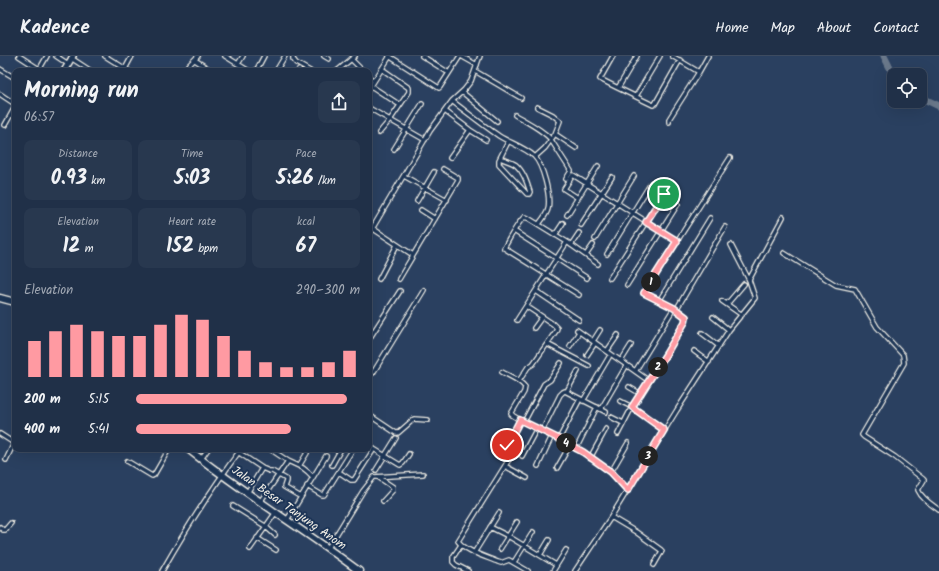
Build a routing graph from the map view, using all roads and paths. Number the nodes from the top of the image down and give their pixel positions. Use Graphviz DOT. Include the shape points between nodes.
graph roads {
  1 [pos="19,56"];
  2 [pos="47,56"];
  3 [pos="56,56"];
  4 [pos="107,56"];
  5 [pos="132,56"];
  6 [pos="198,56"];
  7 [pos="225,56"];
  8 [pos="243,56"];
  9 [pos="264,56"];
  10 [pos="285,56"];
  11 [pos="293,56"];
  12 [pos="324,56"];
  13 [pos="355,56"];
  14 [pos="390,56"];
  15 [pos="422,56"];
  16 [pos="460,56"];
  17 [pos="480,56"];
  18 [pos="613,56"];
  19 [pos="637,56"];
  20 [pos="660,56"];
  21 [pos="672,56"];
  22 [pos="708,56"];
  23 [pos="72,57"];
  24 [pos="329,59"];
  25 [pos="351,59"];
  26 [pos="194,60"];
  27 [pos="680,60"];
  28 [pos="68,64"];
  29 [pos="238,64"];
  30 [pos="477,65"];
  31 [pos="36,68"];
  32 [pos="40,68"];
  33 [pos="66,68"];
  34 [pos="87,68"];
  35 [pos="125,68"];
  36 [pos="186,68"];
  37 [pos="207,68"];
  38 [pos="244,68"];
  39 [pos="258,68"];
  40 [pos="278,68"];
  41 [pos="305,68"];
  42 [pos="340,68"];
  43 [pos="360,68"];
  44 [pos="0,69"];
  45 [pos="382,69"];
  46 [pos="475,71"];
  47 [pos="699,72"];
  48 [pos="449,73"];
  49 [pos="12,76"];
  50 [pos="374,82"];
  51 [pos="372,84"];
  52 [pos="372,88"];
  53 [pos="618,88"];
  54 [pos="462,92"];
  55 [pos="0,94"];
  56 [pos="636,96"];
  57 [pos="521,98"];
  58 [pos="452,101"];
  59 [pos="12,102"];
  60 [pos="422,104"];
  61 [pos="400,105"];
  62 [pos="537,107"];
  63 [pos="372,110"];
  64 [pos="445,111"];
  65 [pos="12,112"];
  66 [pos="515,115"];
  67 [pos="390,120"];
  68 [pos="497,121"];
  69 [pos="669,122"];
  70 [pos="5,125"];
  71 [pos="406,129"];
  72 [pos="470,130"];
  73 [pos="379,133"];
  74 [pos="555,134"];
  75 [pos="551,139"];
  76 [pos="425,140"];
  77 [pos="486,140"];
  78 [pos="508,142"];
  79 [pos="576,148"];
  80 [pos="394,149"];
  81 [pos="535,157"];
  82 [pos="450,158"];
  83 [pos="500,158"];
  84 [pos="730,158"];
  85 [pos="598,166"];
  86 [pos="442,169"];
  87 [pos="434,172"];
  88 [pos="404,176"];
  89 [pos="634,176"];
  90 [pos="612,177"];
  91 [pos="566,179"];
  92 [pos="651,183"];
  93 [pos="587,184"];
  94 [pos="425,188"];
  95 [pos="602,193"];
  96 [pos="664,194"];
  97 [pos="578,198"];
  98 [pos="447,200"];
  99 [pos="417,201"];
  100 [pos="617,203"];
  101 [pos="678,204"];
  102 [pos="420,210"];
  103 [pos="633,213"];
  104 [pos="567,215"];
  105 [pos="784,217"];
  106 [pos="710,218"];
  107 [pos="435,220"];
  108 [pos="646,222"];
  109 [pos="563,223"];
  110 [pos="539,224"];
  111 [pos="581,225"];
  112 [pos="725,227"];
  113 [pos="372,228"];
  114 [pos="514,231"];
  115 [pos="661,231"];
  116 [pos="579,233"];
  117 [pos="555,234"];
  118 [pos="595,239"];
  119 [pos="677,241"];
  120 [pos="567,242"];
  121 [pos="398,245"];
  122 [pos="571,245"];
  123 [pos="593,245"];
  124 [pos="731,245"];
  125 [pos="784,253"];
  126 [pos="607,254"];
  127 [pos="413,255"];
  128 [pos="586,255"];
  129 [pos="557,258"];
  130 [pos="598,264"];
  131 [pos="547,274"];
  132 [pos="379,278"];
  133 [pos="586,278"];
  134 [pos="610,278"];
  135 [pos="399,279"];
  136 [pos="749,280"];
  137 [pos="744,284"];
  138 [pos="627,285"];
  139 [pos="424,290"];
  140 [pos="536,290"];
  141 [pos="400,292"];
  142 [pos="579,295"];
  143 [pos="0,298"];
  144 [pos="12,301"];
  145 [pos="659,301"];
  146 [pos="722,301"];
  147 [pos="726,304"];
  148 [pos="526,306"];
  149 [pos="675,309"];
  150 [pos="742,315"];
  151 [pos="542,317"];
  152 [pos="712,317"];
  153 [pos="517,320"];
  154 [pos="579,320"];
  155 [pos="534,328"];
  156 [pos="600,330"];
  157 [pos="730,330"];
  158 [pos="702,333"];
  159 [pos="372,335"];
  160 [pos="618,335"];
  161 [pos="594,342"];
  162 [pos="547,344"];
  163 [pos="631,345"];
  164 [pos="570,346"];
  165 [pos="719,346"];
  166 [pos="607,351"];
  167 [pos="694,351"];
  168 [pos="587,355"];
  169 [pos="609,357"];
  170 [pos="621,361"];
  171 [pos="709,362"];
  172 [pos="561,363"];
  173 [pos="589,366"];
  174 [pos="625,368"];
  175 [pos="636,370"];
  176 [pos="578,371"];
  177 [pos="372,372"];
  178 [pos="502,372"];
  179 [pos="519,381"];
  180 [pos="649,381"];
  181 [pos="629,387"];
  182 [pos="567,391"];
  183 [pos="641,394"];
  184 [pos="582,400"];
  185 [pos="620,401"];
  186 [pos="632,407"];
  187 [pos="599,408"];
  188 [pos="606,412"];
  189 [pos="611,417"];
  190 [pos="372,418"];
  191 [pos="428,420"];
  192 [pos="520,420"];
  193 [pos="524,422"];
  194 [pos="623,424"];
  195 [pos="537,428"];
  196 [pos="606,429"];
  197 [pos="542,430"];
  198 [pos="664,430"];
  199 [pos="0,434"];
  200 [pos="618,434"];
  201 [pos="552,436"];
  202 [pos="396,438"];
  203 [pos="559,439"];
  204 [pos="12,443"];
  205 [pos="628,443"];
  206 [pos="507,445"];
  207 [pos="570,445"];
  208 [pos="12,448"];
  209 [pos="576,448"];
  210 [pos="374,449"];
  211 [pos="166,452"];
  212 [pos="192,452"];
  213 [pos="206,452"];
  214 [pos="238,452"];
  215 [pos="240,452"];
  216 [pos="274,452"];
  217 [pos="308,452"];
  218 [pos="339,452"];
  219 [pos="351,452"];
  220 [pos="513,453"];
  221 [pos="409,454"];
  222 [pos="326,456"];
  223 [pos="385,456"];
  224 [pos="522,456"];
  225 [pos="590,458"];
  226 [pos="201,459"];
  227 [pos="6,460"];
  228 [pos="127,461"];
  229 [pos="288,461"];
  230 [pos="332,465"];
  231 [pos="299,466"];
  232 [pos="505,466"];
  233 [pos="538,466"];
  234 [pos="262,468"];
  235 [pos="557,468"];
  236 [pos="376,470"];
  237 [pos="339,472"];
  238 [pos="611,472"];
  239 [pos="222,474"];
  240 [pos="424,474"];
  241 [pos="279,475"];
  242 [pos="378,476"];
  243 [pos="313,477"];
  244 [pos="527,478"];
  245 [pos="307,486"];
  246 [pos="628,490"];
  247 [pos="247,492"];
  248 [pos="301,496"];
  249 [pos="383,501"];
  250 [pos="260,502"];
  251 [pos="233,506"];
  252 [pos="939,510"];
  253 [pos="276,512"];
  254 [pos="498,513"];
  255 [pos="611,517"];
  256 [pos="287,520"];
  257 [pos="517,522"];
  258 [pos="11,523"];
  259 [pos="265,526"];
  260 [pos="0,527"];
  261 [pos="490,527"];
  262 [pos="533,532"];
  263 [pos="275,535"];
  264 [pos="508,536"];
  265 [pos="257,538"];
  266 [pos="549,540"];
  267 [pos="460,544"];
  268 [pos="524,546"];
  269 [pos="328,548"];
  270 [pos="250,549"];
  271 [pos="500,549"];
  272 [pos="276,550"];
  273 [pos="566,550"];
  274 [pos="474,553"];
  275 [pos="540,555"];
  276 [pos="514,562"];
  277 [pos="556,565"];
  278 [pos="654,565"];
  279 [pos="162,571"];
  280 [pos="359,571"];
  281 [pos="468,571"];
  282 [pos="527,571"];
  283 [pos="553,571"];
  284 [pos="575,571"];
  1 -- 31 [label="street"];
  2 -- 32 [label="street"];
  3 -- 28 [label="street"];
  4 -- 35 [label="street"];
  5 -- 35 [label="street"];
  6 -- 26 [label="street"];
  7 -- 29 [label="street"];
  8 -- 29 [label="street"];
  9 -- 39 [label="street"];
  10 -- 40 [label="street"];
  11 -- 41 [label="street" via="292,59"];
  12 -- 24 [label="street"];
  13 -- 25 [label="street"];
  14 -- 45 [label="street"];
  14 -- 48 [label="street" via="437,88"];
  15 -- 48 [label="street"];
  16 -- 30 [label="street"];
  16 -- 48 [label="street"];
  17 -- 30 [label="street"];
  18 -- 53 [label="street" via="600,79"];
  19 -- 53 [label="street"];
  20 -- 56 [label="street"];
  21 -- 27 [label="street"];
  22 -- 47 [label="street"];
  23 -- 28 [label="street"];
  23 -- 34 [label="street"];
  25 -- 42 [label="street"];
  25 -- 43 [label="street"];
  26 -- 36 [label="street"];
  26 -- 37 [label="street"];
  27 -- 47 [label="street"];
  27 -- 56 [label="street" via="654,104"];
  28 -- 33 [label="street"];
  29 -- 38 [label="street"];
  30 -- 46 [label="street"];
  44 -- 49 [label="street"];
  45 -- 50 [label="street"];
  45 -- 61 [label="street" via="409,88"];
  46 -- 54 [label="street"];
  46 -- 57 [label="street"];
  47 -- 69 [label="street"];
  50 -- 51 [label="street"];
  52 -- 61 [label="street"];
  53 -- 56 [label="street"];
  54 -- 58 [label="street"];
  54 -- 68 [label="street"];
  55 -- 59 [label="street"];
  58 -- 64 [label="street"];
  58 -- 78 [label="street"];
  60 -- 71 [label="street"];
  61 -- 67 [label="street"];
  62 -- 74 [label="street" via="560,121"];
  63 -- 67 [label="street"];
  64 -- 72 [label="street"];
  64 -- 76 [label="street"];
  65 -- 70 [label="street"];
  66 -- 75 [label="street"];
  67 -- 71 [label="street"];
  67 -- 73 [label="street"];
  71 -- 76 [label="street"];
  71 -- 80 [label="street"];
  72 -- 77 [label="street"];
  72 -- 82 [label="street"];
  74 -- 75 [label="street"];
  74 -- 79 [label="street"];
  75 -- 81 [label="street"];
  75 -- 91 [label="street" via="571,171"];
  76 -- 88 [label="street"];
  78 -- 81 [label="street"];
  78 -- 83 [label="street"];
  81 -- 110 [label="street" via="544,174 548,204 548,209"];
  83 -- 83 [label="street" via="516,166 523,174 529,194 498,164"];
  84 -- 119 [label="street"];
  85 -- 93 [label="street"];
  86 -- 98 [label="street" via="458,178"];
  87 -- 94 [label="street"];
  88 -- 94 [label="street"];
  88 -- 113 [label="street"];
  89 -- 100 [label="street"];
  90 -- 95 [label="street"];
  92 -- 103 [label="street"];
  93 -- 95 [label="street"];
  93 -- 97 [label="street"];
  93 -- 97 [label="street" via="573,175 564,189"];
  94 -- 98 [label="street"];
  94 -- 99 [label="street"];
  95 -- 100 [label="street"];
  95 -- 111 [label="street"];
  96 -- 108 [label="street"];
  97 -- 104 [label="street"];
  98 -- 107 [label="street"];
  100 -- 103 [label="street"];
  100 -- 118 [label="street"];
  101 -- 115 [label="street"];
  102 -- 107 [label="street"];
  103 -- 108 [label="street"];
  103 -- 126 [label="street"];
  105 -- 136 [label="street"];
  106 -- 145 [label="street"];
  107 -- 127 [label="street"];
  108 -- 115 [label="street"];
  108 -- 134 [label="street"];
  109 -- 117 [label="street"];
  110 -- 114 [label="street" via="524,217"];
  110 -- 117 [label="street"];
  112 -- 149 [label="street"];
  113 -- 121 [label="street"];
  114 -- 129 [label="street"];
  114 -- 131 [label="street" via="504,248"];
  115 -- 119 [label="street"];
  115 -- 138 [label="street"];
  116 -- 122 [label="street"];
  117 -- 120 [label="street"];
  119 -- 145 [label="street" via="644,293"];
  120 -- 122 [label="street"];
  120 -- 129 [label="street"];
  121 -- 127 [label="street"];
  121 -- 132 [label="street"];
  122 -- 128 [label="street"];
  123 -- 128 [label="street"];
  124 -- 136 [label="street"];
  125 -- 252 [label="street" via="836,285 855,289 877,327 903,355 904,363 862,435 923,479 918,492"];
  127 -- 135 [label="street"];
  128 -- 130 [label="street"];
  129 -- 131 [label="street"];
  129 -- 133 [label="street"];
  131 -- 140 [label="street"];
  131 -- 142 [label="street"];
  136 -- 150 [label="street" via="755,298"];
  137 -- 147 [label="street"];
  139 -- 177 [label="street"];
  140 -- 148 [label="street"];
  140 -- 154 [label="street"];
  141 -- 159 [label="street"];
  143 -- 144 [label="main road"];
  145 -- 149 [label="street"];
  146 -- 147 [label="street"];
  147 -- 150 [label="street"];
  148 -- 151 [label="street"];
  148 -- 153 [label="street"];
  149 -- 175 [label="street"];
  149 -- 180 [label="street" via="686,317 685,322"];
  150 -- 157 [label="street"];
  151 -- 155 [label="street"];
  151 -- 162 [label="street" via="557,328"];
  152 -- 157 [label="street"];
  156 -- 161 [label="street"];
  157 -- 165 [label="street"];
  158 -- 165 [label="street"];
  160 -- 166 [label="street"];
  161 -- 164 [label="street" via="578,331"];
  161 -- 166 [label="street"];
  161 -- 168 [label="street"];
  162 -- 173 [label="street"];
  162 -- 179 [label="street"];
  163 -- 170 [label="street"];
  165 -- 171 [label="street"];
  166 -- 170 [label="street"];
  167 -- 171 [label="street"];
  169 -- 184 [label="street"];
  170 -- 175 [label="street"];
  171 -- 198 [label="street"];
  172 -- 193 [label="street" via="550,380 544,384"];
  174 -- 187 [label="street"];
  175 -- 180 [label="street"];
  176 -- 182 [label="street"];
  178 -- 179 [label="street"];
  179 -- 192 [label="street" via="524,384 525,389 511,414"];
  180 -- 183 [label="street"];
  181 -- 183 [label="street"];
  182 -- 184 [label="street"];
  182 -- 197 [label="street" via="560,395"];
  183 -- 186 [label="street"];
  184 -- 187 [label="street"];
  184 -- 203 [label="street"];
  185 -- 186 [label="street"];
  186 -- 194 [label="street"];
  186 -- 198 [label="street"];
  187 -- 188 [label="street"];
  187 -- 209 [label="street"];
  189 -- 194 [label="street"];
  190 -- 191 [label="street" via="397,434 414,419"];
  192 -- 193 [label="street"];
  192 -- 206 [label="street"];
  193 -- 195 [label="street"];
  194 -- 200 [label="street"];
  195 -- 197 [label="street"];
  195 -- 224 [label="street"];
  196 -- 225 [label="street"];
  197 -- 201 [label="street"];
  198 -- 246 [label="street"];
  199 -- 204 [label="street"];
  201 -- 203 [label="street"];
  201 -- 233 [label="street"];
  202 -- 223 [label="street"];
  203 -- 207 [label="street"];
  205 -- 238 [label="street"];
  207 -- 209 [label="street"];
  207 -- 235 [label="street"];
  208 -- 227 [label="street"];
  209 -- 225 [label="street"];
  210 -- 223 [label="street"];
  210 -- 237 [label="street" via="354,480"];
  211 -- 228 [label="street" via="152,476"];
  212 -- 226 [label="main road, Jalan Besar Tanjung Anom"];
  213 -- 226 [label="street"];
  214 -- 239 [label="street"];
  215 -- 234 [label="street"];
  216 -- 229 [label="street"];
  217 -- 231 [label="street"];
  218 -- 230 [label="street"];
  219 -- 237 [label="street"];
  220 -- 232 [label="street"];
  221 -- 223 [label="street" via="400,465"];
  222 -- 243 [label="street"];
  223 -- 236 [label="street"];
  225 -- 238 [label="street"];
  226 -- 239 [label="main road, Jalan Besar Tanjung Anom"];
  229 -- 231 [label="street"];
  229 -- 241 [label="street"];
  231 -- 243 [label="street"];
  232 -- 244 [label="street"];
  232 -- 267 [label="street" via="458,540"];
  234 -- 241 [label="street"];
  234 -- 247 [label="street"];
  237 -- 245 [label="street" via="324,495"];
  238 -- 246 [label="street"];
  239 -- 247 [label="main road, Jalan Besar Tanjung Anom"];
  239 -- 279 [label="street"];
  240 -- 242 [label="street"];
  241 -- 248 [label="street" via="286,480 284,487"];
  241 -- 250 [label="street"];
  242 -- 249 [label="street" via="393,488"];
  242 -- 269 [label="street" via="363,491"];
  243 -- 245 [label="street"];
  245 -- 248 [label="street"];
  246 -- 255 [label="street"];
  247 -- 250 [label="main road, Jalan Besar Tanjung Anom"];
  248 -- 256 [label="street"];
  250 -- 253 [label="main road, Jalan Besar Tanjung Anom"];
  251 -- 259 [label="street"];
  253 -- 256 [label="main road, Jalan Besar Tanjung Anom"];
  253 -- 259 [label="street"];
  254 -- 261 [label="street"];
  255 -- 278 [label="street" via="661,550"];
  255 -- 284 [label="street"];
  256 -- 269 [label="main road, Jalan Besar Tanjung Anom"];
  257 -- 264 [label="street"];
  258 -- 260 [label="street" via="5,530"];
  259 -- 263 [label="street"];
  259 -- 265 [label="street"];
  261 -- 264 [label="street"];
  261 -- 274 [label="street"];
  262 -- 268 [label="street"];
  264 -- 268 [label="street"];
  264 -- 271 [label="street"];
  265 -- 270 [label="street"];
  265 -- 272 [label="street"];
  266 -- 275 [label="street"];
  267 -- 274 [label="street"];
  267 -- 281 [label="street" via="453,562"];
  268 -- 275 [label="street"];
  268 -- 276 [label="street"];
  269 -- 280 [label="main road, Jalan Besar Tanjung Anom"];
  273 -- 277 [label="street"];
  274 -- 276 [label="street" via="501,563 508,559"];
  275 -- 277 [label="street"];
  276 -- 282 [label="street"];
  277 -- 283 [label="street"];
}
